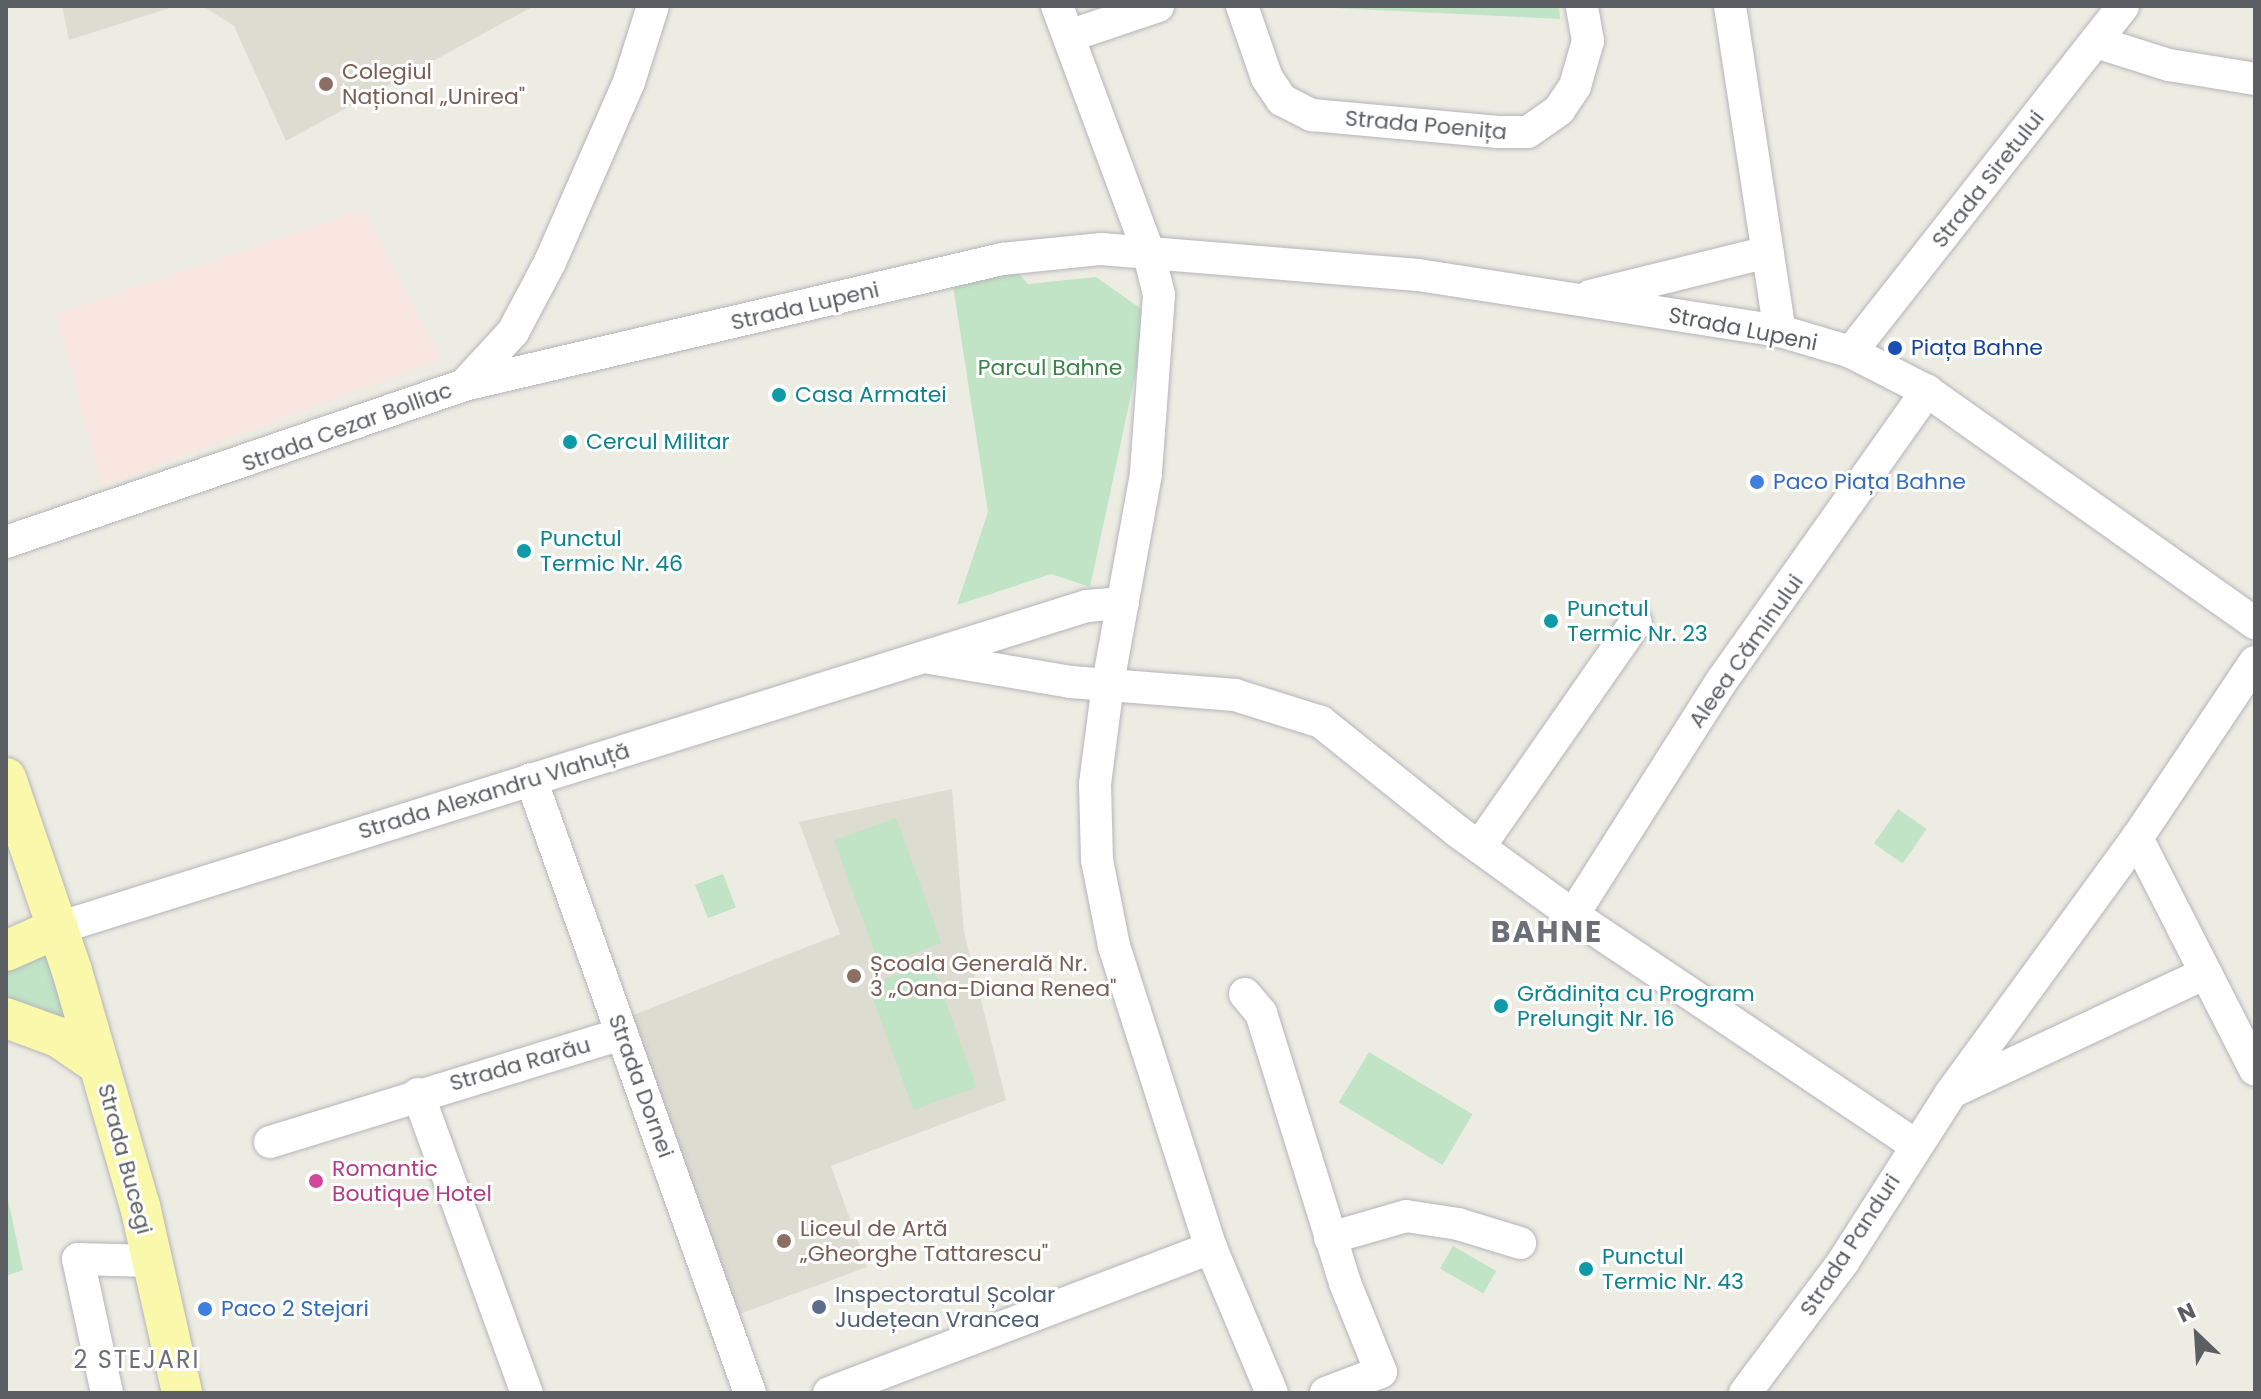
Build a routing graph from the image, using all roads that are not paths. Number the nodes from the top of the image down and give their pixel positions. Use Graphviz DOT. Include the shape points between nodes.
graph roads {
  1 [pos="653,6"];
  2 [pos="1057,6"];
  3 [pos="1158,6"];
  4 [pos="1242,6"];
  5 [pos="1582,6"];
  6 [pos="1730,6"];
  7 [pos="2123,6"];
  8 [pos="1069,36"];
  9 [pos="2096,42"];
  10 [pos="2255,79"];
  11 [pos="1768,252"];
  12 [pos="1149,254"];
  13 [pos="1576,300"];
  14 [pos="1780,331"];
  15 [pos="1851,352"];
  16 [pos="464,385"];
  17 [pos="1927,391"];
  18 [pos="6,542"];
  19 [pos="1123,603"];
  20 [pos="1636,622"];
  21 [pos="2255,623"];
  22 [pos="930,658"];
  23 [pos="2255,662"];
  24 [pos="1108,684"];
  25 [pos="6,778"];
  26 [pos="531,779"];
  27 [pos="2137,838"];
  28 [pos="1479,847"];
  29 [pos="1573,915"];
  30 [pos="58,928"];
  31 [pos="6,951"];
  32 [pos="2204,974"];
  33 [pos="1245,994"];
  34 [pos="6,1018"];
  35 [pos="622,1034"];
  36 [pos="99,1065"];
  37 [pos="2255,1070"];
  38 [pos="1951,1093"];
  39 [pos="418,1094"];
  40 [pos="270,1142"];
  41 [pos="1915,1145"];
  42 [pos="1330,1238"];
  43 [pos="1520,1243"];
  44 [pos="1211,1248"];
  45 [pos="152,1261"];
  46 [pos="107,1393"];
  47 [pos="182,1393"];
  48 [pos="527,1393"];
  49 [pos="750,1393"];
  50 [pos="829,1393"];
  51 [pos="1272,1393"];
  52 [pos="1326,1393"];
  53 [pos="1745,1393"];
  1 -- 16 [label="street, Strada Cezar Bolliac" via="629,82 550,262 513,332"];
  2 -- 8 [label="street"];
  3 -- 8 [label="street"];
  4 -- 5 [label="street, Strada Poenița" via="1267,78 1282,100 1312,115 1498,132 1528,132 1559,110 1575,86 1588,41"];
  6 -- 11 [label="street"];
  7 -- 9 [label="street, Strada Siretului"];
  8 -- 12 [label="street"];
  9 -- 10 [label="street" via="2169,65"];
  9 -- 15 [label="street, Strada Siretului"];
  11 -- 13 [label="street"];
  11 -- 14 [label="street"];
  12 -- 13 [label="street, Strada Lupeni" via="1418,275"];
  12 -- 16 [label="street, Strada Lupeni" via="1101,249 1002,259"];
  12 -- 19 [label="street" via="1159,295 1146,474"];
  13 -- 14 [label="street, Strada Lupeni"];
  14 -- 15 [label="street, Strada Lupeni"];
  15 -- 17 [label="street, Strada Lupeni"];
  16 -- 18 [label="street, Strada Cezar Bolliac"];
  17 -- 21 [label="street, Strada Lupeni"];
  17 -- 29 [label="street, Aleea Căminului" via="1721,682"];
  19 -- 22 [label="street, Strada Alexandru Vlahuță" via="1087,606"];
  19 -- 24 [label="street"];
  20 -- 28 [label="street"];
  22 -- 24 [label="street, Strada Alexandru Vlahuță"];
  22 -- 26 [label="street, Strada Alexandru Vlahuță"];
  23 -- 27 [label="street, Strada Panduri"];
  24 -- 28 [label="street" via="1235,695 1321,722"];
  24 -- 44 [label="street" via="1095,784 1097,860 1114,946"];
  25 -- 30 [label="main road, Strada Bucegi"];
  26 -- 30 [label="street, Strada Alexandru Vlahuță"];
  26 -- 35 [label="street, Strada Dornei"];
  27 -- 32 [label="street"];
  27 -- 38 [label="street, Strada Panduri"];
  28 -- 29 [label="street"];
  29 -- 41 [label="street"];
  30 -- 31 [label="main road"];
  30 -- 36 [label="main road, Strada Bucegi"];
  32 -- 37 [label="street"];
  32 -- 38 [label="street"];
  33 -- 42 [label="street" via="1261,1013"];
  34 -- 36 [label="main road" via="58,1037"];
  35 -- 39 [label="street, Strada Rarău"];
  35 -- 49 [label="street, Strada Dornei"];
  36 -- 45 [label="main road, Strada Bucegi"];
  38 -- 41 [label="street, Strada Panduri"];
  39 -- 40 [label="street, Strada Rarău"];
  39 -- 48 [label="street"];
  41 -- 53 [label="street, Strada Panduri" via="1843,1262"];
  42 -- 43 [label="street" via="1406,1216 1458,1224"];
  42 -- 52 [label="street" via="1381,1372"];
  44 -- 50 [label="street"];
  44 -- 51 [label="street"];
  45 -- 46 [label="street" via="78,1259 87,1320"];
  45 -- 47 [label="main road, Strada Bucegi"];
}
